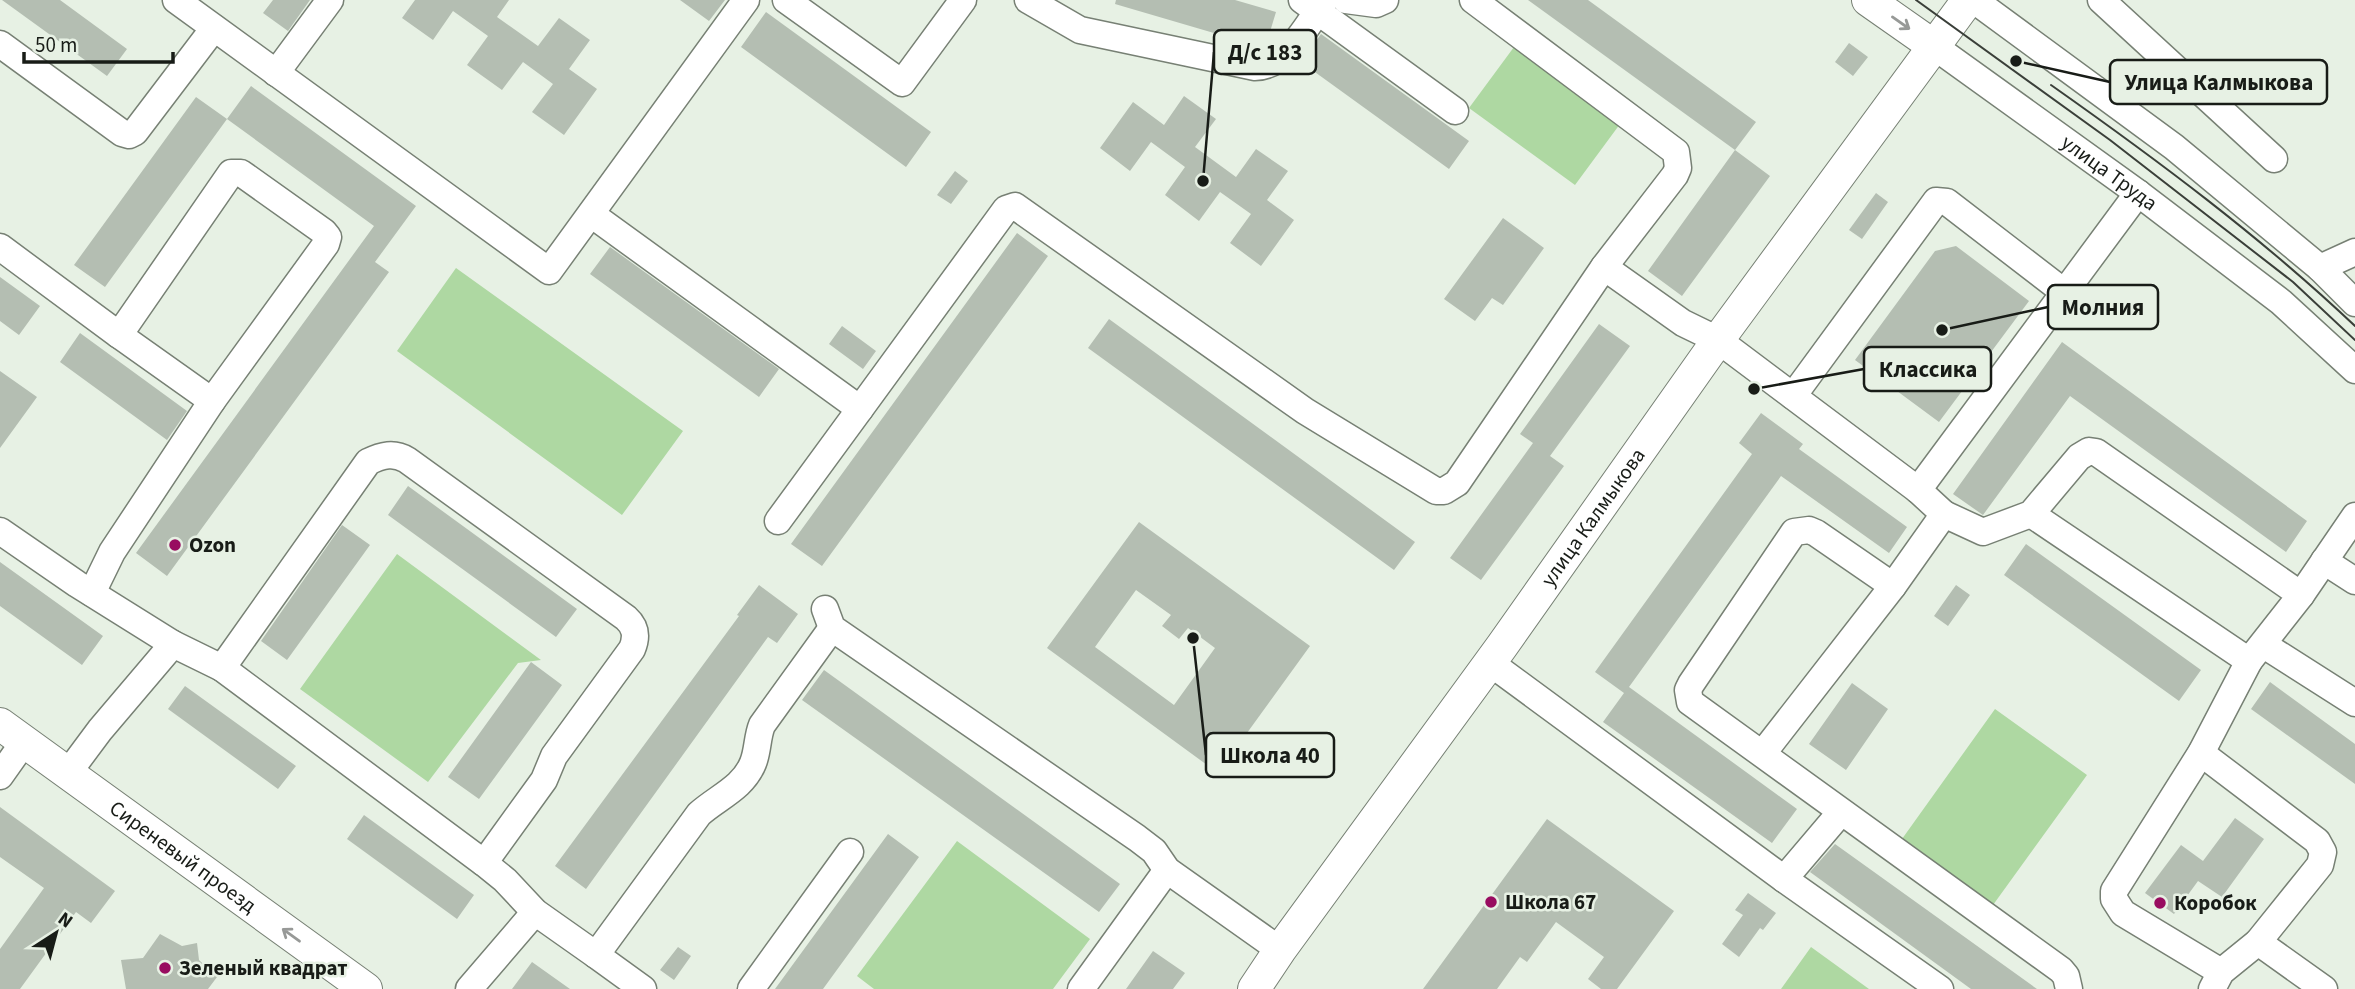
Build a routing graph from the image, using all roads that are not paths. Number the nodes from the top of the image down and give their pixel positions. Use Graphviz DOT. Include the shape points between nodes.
graph roads {
  1 [pos="176,0"];
  2 [pos="330,0"];
  3 [pos="746,0"];
  4 [pos="786,0"];
  5 [pos="963,0"];
  6 [pos="1028,0"];
  7 [pos="1346,0"];
  8 [pos="1385,0"];
  9 [pos="1473,0"];
  10 [pos="1868,0"];
  11 [pos="1968,0"];
  12 [pos="1974,0"];
  13 [pos="2101,0"];
  14 [pos="1315,4"];
  15 [pos="214,27"];
  16 [pos="0,44"];
  17 [pos="1935,47"];
  18 [pos="276,73"];
  19 [pos="1455,111"];
  20 [pos="2274,159"];
  21 [pos="2138,193"];
  22 [pos="591,214"];
  23 [pos="0,247"];
  24 [pos="2355,252"];
  25 [pos="1604,267"];
  26 [pos="2320,268"];
  27 [pos="2064,292"];
  28 [pos="2355,303"];
  29 [pos="119,335"];
  30 [pos="1718,340"];
  31 [pos="2355,370"];
  32 [pos="1793,396"];
  33 [pos="212,401"];
  34 [pos="860,409"];
  35 [pos="1918,489"];
  36 [pos="1944,514"];
  37 [pos="2031,514"];
  38 [pos="2355,516"];
  39 [pos="778,521"];
  40 [pos="0,531"];
  41 [pos="2324,561"];
  42 [pos="2355,581"];
  43 [pos="1893,586"];
  44 [pos="92,593"];
  45 [pos="2301,595"];
  46 [pos="173,644"];
  47 [pos="2256,653"];
  48 [pos="1489,662"];
  49 [pos="222,668"];
  50 [pos="2355,703"];
  51 [pos="12,733"];
  52 [pos="1763,753"];
  53 [pos="2201,753"];
  54 [pos="68,773"];
  55 [pos="0,776"];
  56 [pos="1841,812"];
  57 [pos="850,852"];
  58 [pos="484,863"];
  59 [pos="1167,870"];
  60 [pos="1784,879"];
  61 [pos="535,912"];
  62 [pos="2258,942"];
  63 [pos="1280,950"];
  64 [pos="596,955"];
  65 [pos="2216,981"];
  66 [pos="1264,985"];
  67 [pos="366,989"];
  68 [pos="469,989"];
  69 [pos="643,989"];
  70 [pos="751,989"];
  71 [pos="1082,989"];
  72 [pos="1940,989"];
  73 [pos="2069,989"];
  74 [pos="2324,989"];
  1 -- 15 [label="street"];
  2 -- 18 [label="street"];
  3 -- 22 [label="street"];
  4 -- 5 [label="street" via="901,83"];
  6 -- 14 [label="street" via="1080,30 1255,67 1274,64 1283,57"];
  7 -- 8 [label="street" via="1376,4"];
  9 -- 25 [label="street" via="1676,152 1675,175"];
  10 -- 17 [label="main road, улица Труда, one-way"];
  11 -- 17 [label="main road"];
  12 -- 26 [label="street" via="2174,147"];
  13 -- 20 [label="street"];
  14 -- 19 [label="street"];
  15 -- 16 [label="street" via="129,135"];
  15 -- 18 [label="street"];
  17 -- 21 [label="street, улица Труда"];
  17 -- 30 [label="main road, улица Калмыкова"];
  18 -- 22 [label="street" via="549,271"];
  21 -- 27 [label="street"];
  21 -- 31 [label="street, улица Труда" via="2281,302"];
  22 -- 34 [label="street"];
  23 -- 29 [label="street"];
  24 -- 26 [label="street"];
  25 -- 30 [label="street" via="1683,323"];
  25 -- 34 [label="street" via="1457,483 1444,491 1429,488 1305,411 1015,206 1006,209"];
  26 -- 28 [label="street"];
  27 -- 32 [label="street" via="1947,202 1936,201"];
  27 -- 35 [label="street"];
  29 -- 33 [label="street"];
  29 -- 33 [label="street" via="229,175 238,172 252,180 324,232 328,241"];
  30 -- 32 [label="street"];
  30 -- 48 [label="main road, улица Калмыкова"];
  32 -- 35 [label="street"];
  33 -- 44 [label="street" via="112,552"];
  34 -- 39 [label="street"];
  35 -- 36 [label="street"];
  36 -- 37 [label="street" via="1986,532"];
  36 -- 43 [label="street"];
  37 -- 45 [label="street" via="2079,457 2095,452"];
  37 -- 47 [label="street"];
  38 -- 41 [label="street"];
  40 -- 44 [label="street"];
  41 -- 42 [label="street"];
  41 -- 45 [label="street"];
  43 -- 52 [label="street"];
  43 -- 52 [label="street" via="1809,530 1788,538 1688,690 1695,707"];
  44 -- 46 [label="street"];
  45 -- 47 [label="street"];
  46 -- 49 [label="street"];
  46 -- 54 [label="street"];
  47 -- 50 [label="street"];
  47 -- 53 [label="street"];
  48 -- 60 [label="street"];
  48 -- 63 [label="main road, улица Калмыкова"];
  49 -- 58 [label="street"];
  49 -- 58 [label="street" via="368,462 391,455 407,460 626,618 635,632 632,649"];
  51 -- 54 [label="main road, Сиреневый проезд"];
  51 -- 55 [label="street"];
  52 -- 56 [label="street"];
  53 -- 62 [label="street" via="2317,841 2323,852 2320,865"];
  53 -- 65 [label="street" via="2117,883 2114,899 2123,913"];
  67 -- 54 [label="main road, Сиреневый проезд, one-way"];
  56 -- 60 [label="street"];
  56 -- 73 [label="street" via="2061,970"];
  57 -- 70 [label="street"];
  58 -- 61 [label="street"];
  59 -- 63 [label="street"];
  59 -- 64 [label="street" via="1137,838 828,618 762,725 747,776 699,814"];
  59 -- 71 [label="street"];
  60 -- 72 [label="street"];
  61 -- 64 [label="street"];
  61 -- 68 [label="street"];
  62 -- 65 [label="street"];
  62 -- 74 [label="street"];
  63 -- 66 [label="main road, улица Калмыкова"];
  64 -- 69 [label="street"];
}
